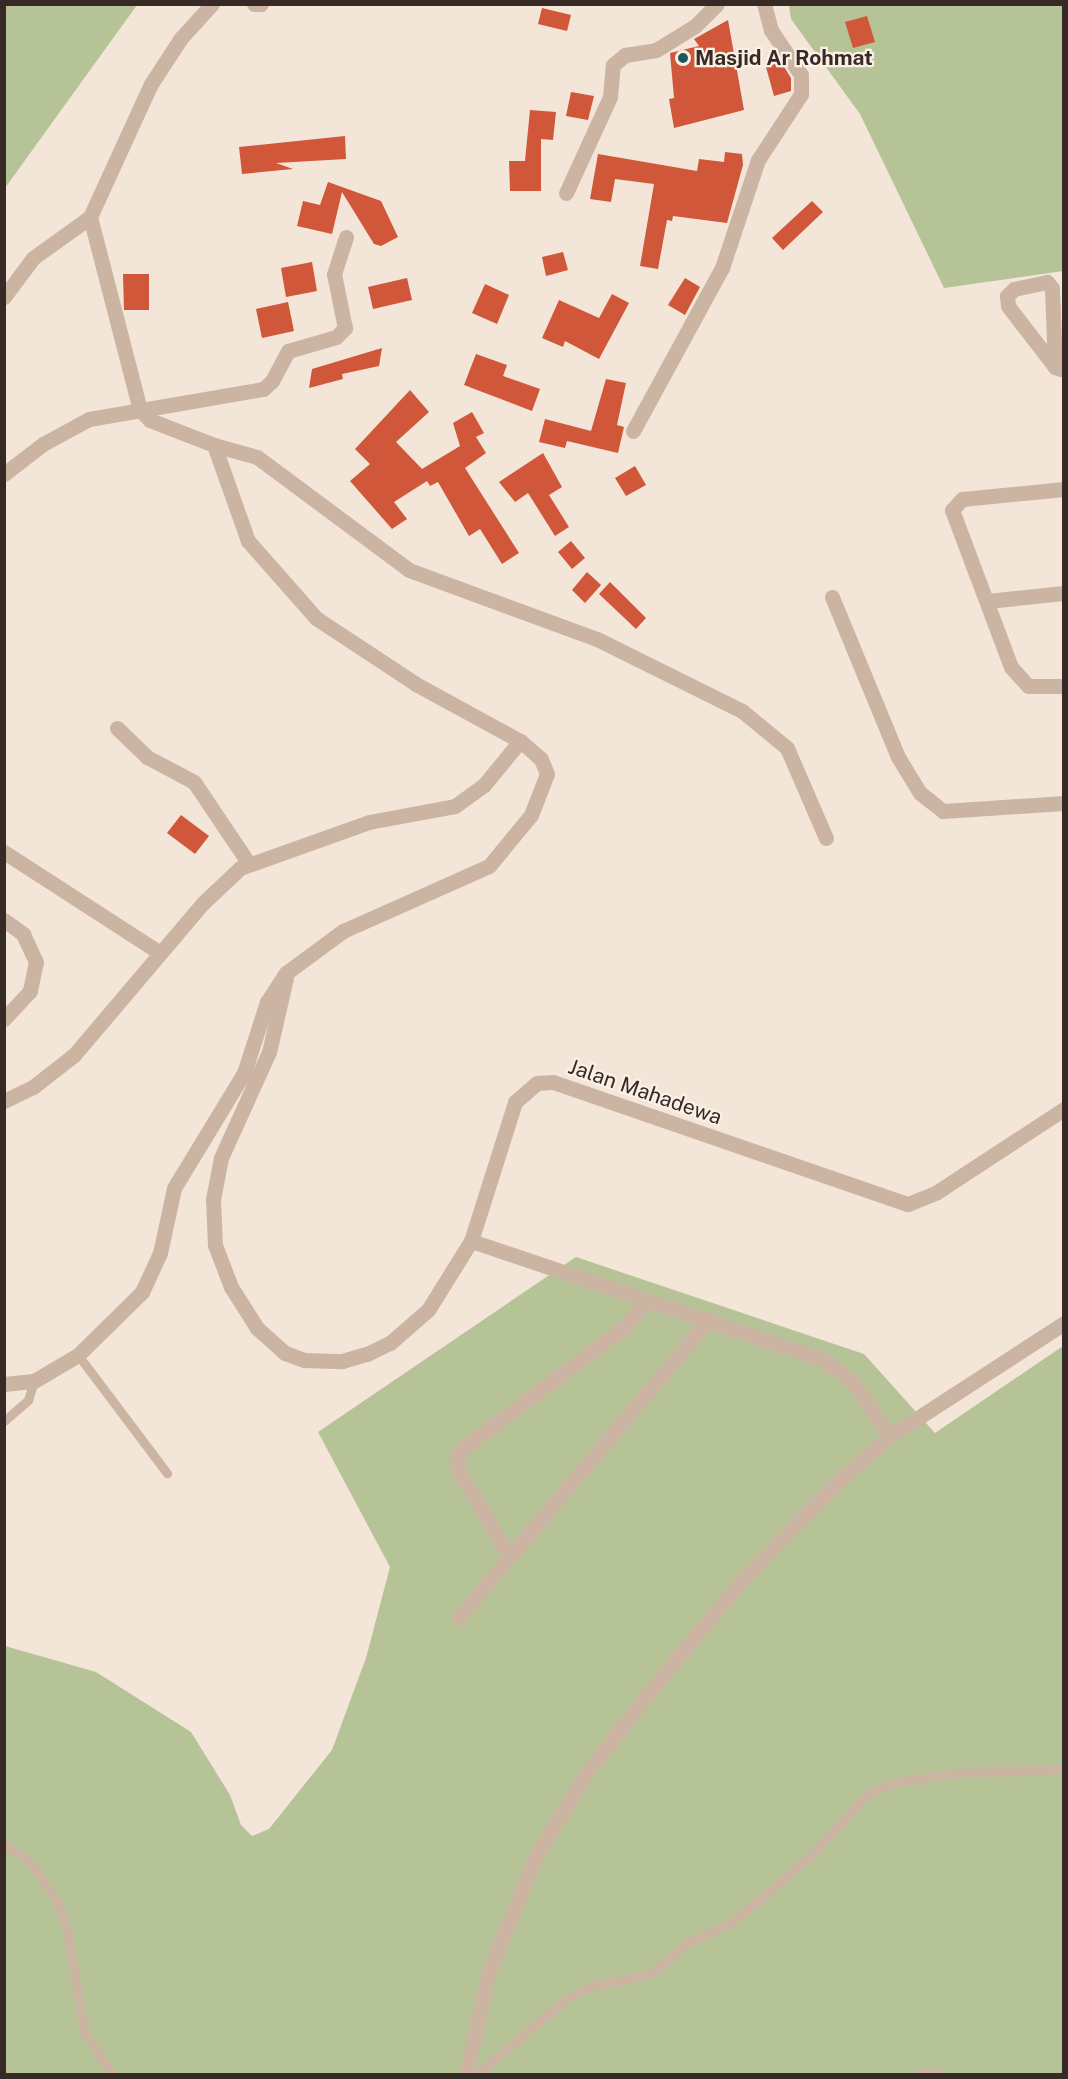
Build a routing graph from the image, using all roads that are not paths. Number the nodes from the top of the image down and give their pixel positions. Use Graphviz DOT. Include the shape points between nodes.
graph roads {
  1 [pos="212,4"];
  2 [pos="254,4"];
  3 [pos="261,4"];
  4 [pos="717,4"];
  5 [pos="764,4"];
  6 [pos="566,193"];
  7 [pos="90,217"];
  8 [pos="346,237"];
  9 [pos="4,297"];
  10 [pos="1059,369"];
  11 [pos="140,410"];
  12 [pos="633,431"];
  13 [pos="214,445"];
  14 [pos="4,474"];
  15 [pos="1064,489"];
  16 [pos="1064,593"];
  17 [pos="832,597"];
  18 [pos="987,601"];
  19 [pos="1064,686"];
  20 [pos="117,728"];
  21 [pos="520,741"];
  22 [pos="1064,803"];
  23 [pos="826,838"];
  24 [pos="4,852"];
  25 [pos="249,864"];
  26 [pos="4,920"];
  27 [pos="160,953"];
  28 [pos="286,972"];
  29 [pos="4,1019"];
  30 [pos="4,1101"];
  31 [pos="1064,1109"];
  32 [pos="471,1241"];
  33 [pos="645,1300"];
  34 [pos="709,1319"];
  35 [pos="1064,1323"];
  36 [pos="78,1355"];
  37 [pos="34,1381"];
  38 [pos="4,1384"];
  39 [pos="4,1421"];
  40 [pos="890,1436"];
  41 [pos="167,1473"];
  42 [pos="510,1557"];
  43 [pos="459,1617"];
  44 [pos="1064,1769"];
  45 [pos="4,1844"];
  46 [pos="937,2072"];
  47 [pos="112,2074"];
  48 [pos="466,2074"];
  49 [pos="477,2074"];
  50 [pos="918,2074"];
  1 -- 7 [label="street" via="181,38 151,84"];
  2 -- 3 [label="street"];
  4 -- 6 [label="street" via="695,26 656,51 625,55 613,64 610,97"];
  5 -- 12 [label="street" via="771,30 801,75 801,94 758,160 722,268"];
  7 -- 9 [label="street" via="33,258"];
  7 -- 11 [label="street"];
  8 -- 11 [label="street" via="334,274 346,324 340,335 288,351 272,381 255,393"];
  10 -- 10 [label="street" via="1052,288 1047,282 1014,289 1007,296 1008,306"];
  11 -- 13 [label="street" via="150,420"];
  11 -- 14 [label="street" via="89,419 43,444"];
  13 -- 21 [label="street" via="249,541 316,618 416,684"];
  13 -- 23 [label="street" via="257,457 409,570 597,639 742,711 787,748"];
  15 -- 18 [label="street" via="962,499 952,510"];
  16 -- 18 [label="street"];
  17 -- 22 [label="street" via="898,757 920,792 943,811"];
  18 -- 19 [label="street" via="1011,667 1019,678 1028,686"];
  20 -- 25 [label="street" via="147,757 194,782"];
  21 -- 25 [label="street" via="484,785 454,806 369,822"];
  21 -- 28 [label="street" via="541,759 547,774 540,800 503,854 472,876 343,931"];
  24 -- 27 [label="street"];
  25 -- 27 [label="street" via="222,884"];
  26 -- 29 [label="street" via="23,934 36,962 30,991"];
  27 -- 30 [label="street" via="74,1055 33,1087"];
  28 -- 32 [label="street, Jalan Mahadewa" via="269,1052 221,1158 213,1199 215,1245 231,1287 257,1328 285,1353 304,1360 342,1361 367,1354 390,1343 428,1311"];
  28 -- 36 [label="street" via="267,1002 244,1073 174,1188 153,1273 125,1312"];
  31 -- 32 [label="street, Jalan Mahadewa" via="937,1192 908,1204 553,1082 537,1083 515,1102"];
  32 -- 33 [label="street"];
  33 -- 34 [label="street"];
  33 -- 42 [label="street" via="627,1325 459,1451 456,1462 461,1475"];
  34 -- 40 [label="street" via="839,1369"];
  34 -- 42 [label="street"];
  35 -- 40 [label="street"];
  36 -- 37 [label="street"];
  36 -- 41 [label="lane"];
  37 -- 38 [label="street"];
  37 -- 39 [label="lane" via="28,1400"];
  40 -- 48 [label="street" via="792,1524 585,1774 536,1856 506,1922 489,1971"];
  42 -- 43 [label="street"];
  44 -- 49 [label="lane" via="956,1773 897,1782 867,1794 811,1856 731,1923 687,1943 652,1974 572,1995"];
  45 -- 47 [label="lane" via="31,1863 58,1904 68,1934 84,2032"];
  46 -- 50 [label="lane"];
}
